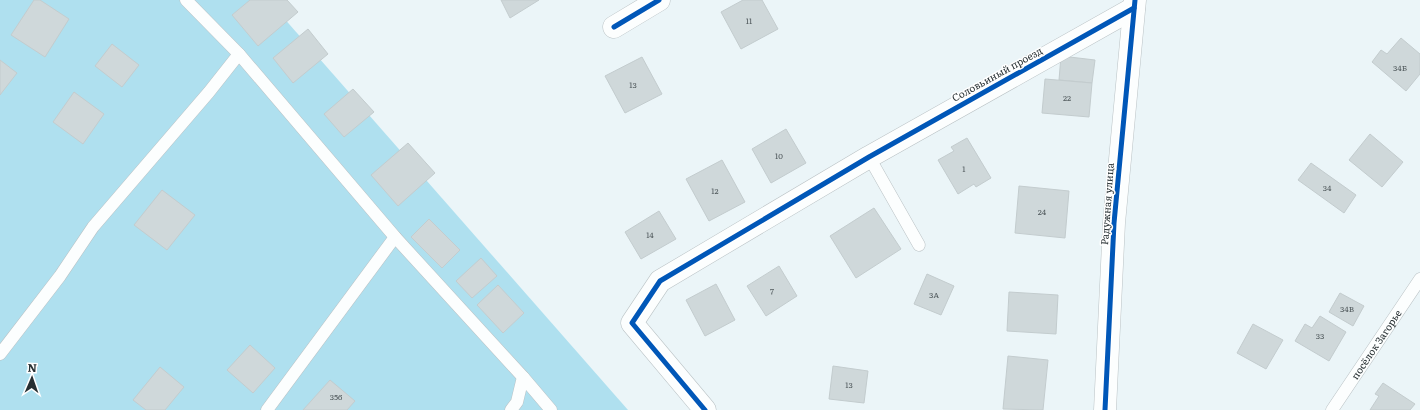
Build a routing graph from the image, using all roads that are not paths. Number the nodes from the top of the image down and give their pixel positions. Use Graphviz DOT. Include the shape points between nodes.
graph roads {
  1 [pos="186,0"];
  2 [pos="659,0"];
  3 [pos="1134,4"];
  4 [pos="614,27"];
  5 [pos="239,54"];
  6 [pos="869,157"];
  7 [pos="396,237"];
  8 [pos="919,245"];
  9 [pos="1420,279"];
  10 [pos="0,354"];
  11 [pos="523,377"];
  12 [pos="266,410"];
  13 [pos="511,410"];
  14 [pos="551,410"];
  15 [pos="705,410"];
  16 [pos="1105,410"];
  17 [pos="1332,410"];
  1 -- 5 [label="lane"];
  2 -- 4 [label="street"];
  3 -- 6 [label="street, Соловьиный проезд"];
  3 -- 16 [label="street, Радужная улица" via="1114,223"];
  5 -- 7 [label="lane"];
  5 -- 10 [label="lane" via="93,227 60,276"];
  6 -- 8 [label="lane"];
  6 -- 15 [label="street, Соловьиный проезд" via="660,281 632,323"];
  7 -- 11 [label="lane"];
  7 -- 12 [label="lane"];
  9 -- 17 [label="lane, посёлок Загорье"];
  11 -- 13 [label="lane" via="517,402"];
  11 -- 14 [label="lane"];
}
